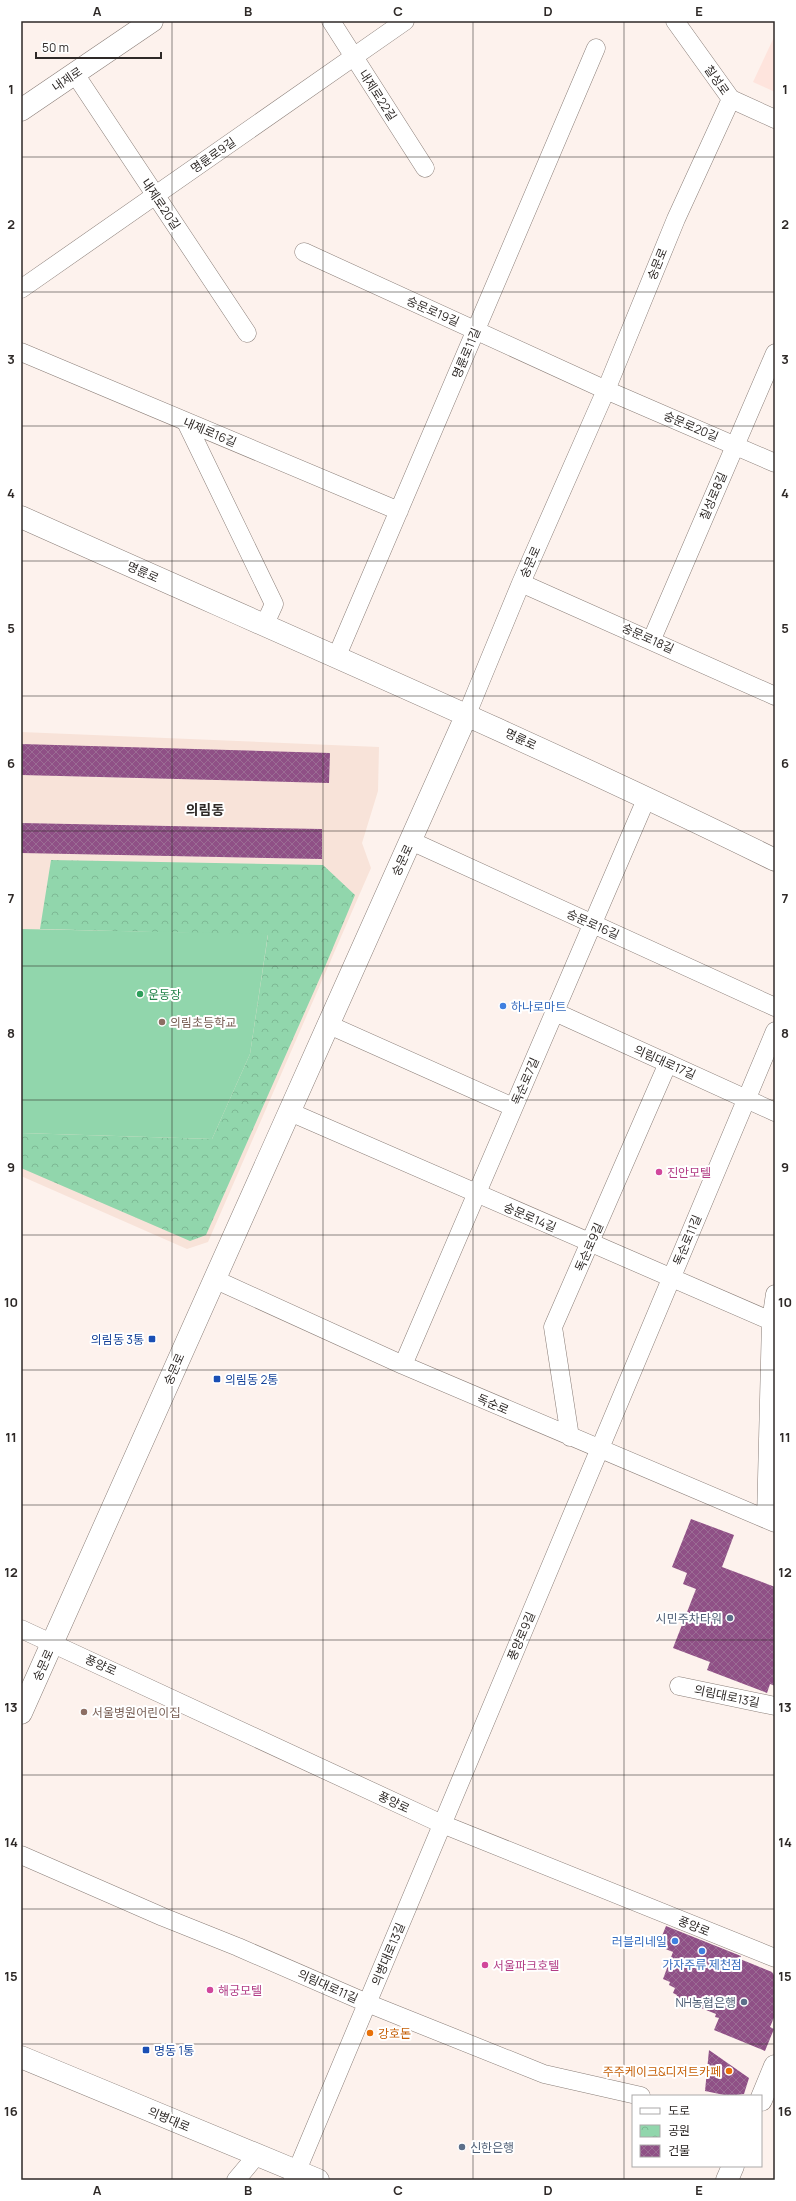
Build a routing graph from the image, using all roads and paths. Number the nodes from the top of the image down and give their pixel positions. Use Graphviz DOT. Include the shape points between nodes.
graph roads {
  1 [pos="152,21"];
  2 [pos="331,21"];
  3 [pos="405,21"];
  4 [pos="675,21"];
  5 [pos="596,48"];
  6 [pos="354,57"];
  7 [pos="74,74"];
  8 [pos="731,99"];
  9 [pos="21,110"];
  10 [pos="775,119"];
  11 [pos="425,168"];
  12 [pos="155,195"];
  13 [pos="304,252"];
  14 [pos="21,289"];
  15 [pos="476,330"];
  16 [pos="248,333"];
  17 [pos="21,352"];
  18 [pos="775,353"];
  19 [pos="606,390"];
  20 [pos="186,422"];
  21 [pos="735,445"];
  22 [pos="775,463"];
  23 [pos="398,511"];
  24 [pos="21,517"];
  25 [pos="521,583"];
  26 [pos="264,626"];
  27 [pos="652,639"];
  28 [pos="336,658"];
  29 [pos="775,696"];
  30 [pos="467,714"];
  31 [pos="647,797"];
  32 [pos="410,841"];
  33 [pos="775,860"];
  34 [pos="594,924"];
  35 [pos="775,1007"];
  36 [pos="555,1012"];
  37 [pos="327,1024"];
  38 [pos="775,1031"];
  39 [pos="668,1063"];
  40 [pos="747,1099"];
  41 [pos="513,1107"];
  42 [pos="290,1112"];
  43 [pos="775,1112"];
  44 [pos="477,1194"];
  45 [pos="591,1243"];
  46 [pos="672,1278"];
  47 [pos="214,1279"];
  48 [pos="775,1294"];
  49 [pos="771,1321"];
  50 [pos="403,1365"];
  51 [pos="570,1437"];
  52 [pos="600,1449"];
  53 [pos="770,1521"];
  54 [pos="21,1629"];
  55 [pos="53,1643"];
  56 [pos="679,1686"];
  57 [pos="775,1706"];
  58 [pos="21,1713"];
  59 [pos="442,1824"];
  60 [pos="21,1855"];
  61 [pos="775,1958"];
  62 [pos="367,2003"];
  63 [pos="21,2057"];
  64 [pos="775,2066"];
  65 [pos="637,2095"];
  66 [pos="762,2098"];
  67 [pos="257,2155"];
  68 [pos="733,2167"];
  69 [pos="295,2176"];
  70 [pos="236,2180"];
  71 [pos="318,2180"];
  72 [pos="727,2180"];
  1 -- 7 [label="street, 내제로"];
  2 -- 6 [label="street, 내제로22길"];
  3 -- 6 [label="street, 명륜로9길"];
  4 -- 8 [label="street, 칠성로"];
  5 -- 15 [label="street, 명륜로11길"];
  6 -- 11 [label="street, 내제로22길"];
  6 -- 12 [label="street, 명륜로9길"];
  7 -- 9 [label="street, 내제로"];
  7 -- 12 [label="street, 내제로20길"];
  8 -- 10 [label="street, 칠성로"];
  8 -- 19 [label="street, 숭문로" via="676,219"];
  12 -- 14 [label="street, 명륜로9길"];
  12 -- 16 [label="street, 내제로20길"];
  13 -- 15 [label="street, 숭문로19길"];
  15 -- 19 [label="street, 숭문로19길"];
  15 -- 23 [label="street, 명륜로11길"];
  17 -- 20 [label="street, 내제로16길"];
  18 -- 21 [label="street, 칠성로8길"];
  19 -- 21 [label="street, 숭문로20길"];
  19 -- 25 [label="street, 숭문로"];
  20 -- 23 [label="street, 내제로16길"];
  20 -- 26 [label="street" via="274,604"];
  21 -- 22 [label="street, 숭문로20길"];
  21 -- 27 [label="street, 칠성로8길"];
  23 -- 28 [label="street, 명륜로11길"];
  24 -- 26 [label="street, 명륜로"];
  25 -- 27 [label="street, 숭문로18길"];
  25 -- 30 [label="street, 숭문로"];
  26 -- 28 [label="street, 명륜로"];
  27 -- 29 [label="street, 숭문로18길"];
  28 -- 30 [label="street, 명륜로"];
  30 -- 31 [label="street, 명륜로"];
  30 -- 32 [label="street, 숭문로"];
  31 -- 33 [label="street, 명륜로"];
  31 -- 34 [label="street, 독순로7길"];
  32 -- 34 [label="street, 숭문로16길"];
  32 -- 37 [label="street, 숭문로"];
  34 -- 35 [label="street, 숭문로16길"];
  34 -- 36 [label="street, 독순로7길"];
  36 -- 39 [label="street, 의림대로17길"];
  36 -- 41 [label="street, 독순로7길"];
  37 -- 41 [label="street"];
  37 -- 42 [label="street, 숭문로"];
  38 -- 40 [label="street, 독순로11길"];
  39 -- 40 [label="street, 의림대로17길"];
  39 -- 45 [label="street, 독순로9길"];
  40 -- 43 [label="street, 의림대로17길"];
  40 -- 46 [label="street, 독순로11길"];
  41 -- 44 [label="street, 독순로7길"];
  42 -- 44 [label="street, 숭문로14길"];
  42 -- 47 [label="street, 숭문로"];
  44 -- 45 [label="street, 숭문로14길"];
  44 -- 50 [label="street, 독순로7길"];
  45 -- 46 [label="street, 숭문로14길"];
  45 -- 51 [label="street, 독순로9길" via="553,1327"];
  46 -- 49 [label="street, 숭문로14길"];
  46 -- 52 [label="street, 독순로11길"];
  47 -- 50 [label="street, 독순로"];
  47 -- 55 [label="street, 숭문로"];
  48 -- 49 [label="street"];
  49 -- 53 [label="street"];
  50 -- 51 [label="street, 독순로"];
  51 -- 52 [label="street, 독순로"];
  52 -- 53 [label="street, 독순로"];
  52 -- 59 [label="street, 풍양로9길"];
  54 -- 55 [label="street, 풍양로"];
  55 -- 58 [label="street, 숭문로"];
  55 -- 59 [label="street, 풍양로"];
  56 -- 57 [label="street, 의림대로13길"];
  59 -- 61 [label="street, 풍양로"];
  59 -- 62 [label="street, 의병대로13길"];
  60 -- 62 [label="street, 의림대로11길"];
  62 -- 65 [label="street, 의림대로11길" via="544,2074"];
  62 -- 69 [label="street, 의병대로13길"];
  63 -- 67 [label="street, 의병대로"];
  64 -- 66 [label="street"];
  67 -- 69 [label="street, 의병대로"];
  67 -- 70 [label="street"];
  68 -- 72 [label="street"];
  69 -- 71 [label="street, 의병대로"];
}
